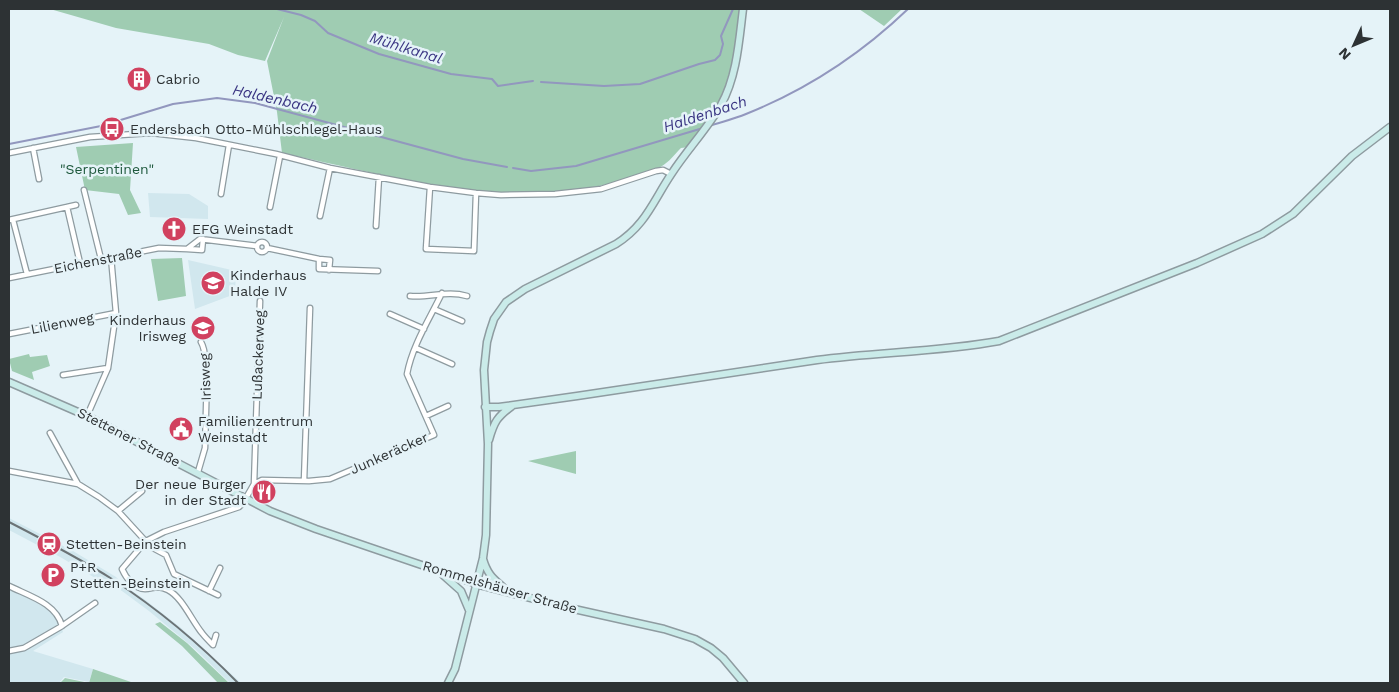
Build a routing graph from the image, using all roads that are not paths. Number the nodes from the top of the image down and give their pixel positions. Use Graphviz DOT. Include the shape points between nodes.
graph roads {
  1 [pos="743,9"];
  2 [pos="1390,126"];
  3 [pos="228,145"];
  4 [pos="33,148"];
  5 [pos="9,153"];
  6 [pos="280,156"];
  7 [pos="330,168"];
  8 [pos="671,174"];
  9 [pos="379,177"];
  10 [pos="39,179"];
  11 [pos="430,187"];
  12 [pos="84,190"];
  13 [pos="476,193"];
  14 [pos="221,194"];
  15 [pos="76,205"];
  16 [pos="67,207"];
  17 [pos="270,207"];
  18 [pos="320,216"];
  19 [pos="11,220"];
  20 [pos="376,226"];
  21 [pos="203,240"];
  22 [pos="187,249"];
  23 [pos="111,257"];
  24 [pos="100,259"];
  25 [pos="319,260"];
  26 [pos="80,263"];
  27 [pos="330,270"];
  28 [pos="378,271"];
  29 [pos="27,274"];
  30 [pos="9,278"];
  31 [pos="442,293"];
  32 [pos="410,296"];
  33 [pos="467,296"];
  34 [pos="260,301"];
  35 [pos="310,308"];
  36 [pos="434,309"];
  37 [pos="116,313"];
  38 [pos="390,314"];
  39 [pos="462,321"];
  40 [pos="424,329"];
  41 [pos="9,334"];
  42 [pos="201,342"];
  43 [pos="416,348"];
  44 [pos="452,364"];
  45 [pos="108,368"];
  46 [pos="63,375"];
  47 [pos="9,382"];
  48 [pos="515,404"];
  49 [pos="448,406"];
  50 [pos="485,407"];
  51 [pos="87,416"];
  52 [pos="426,416"];
  53 [pos="50,433"];
  54 [pos="488,444"];
  55 [pos="9,471"];
  56 [pos="198,472"];
  57 [pos="304,481"];
  58 [pos="78,484"];
  59 [pos="254,484"];
  60 [pos="142,491"];
  61 [pos="246,498"];
  62 [pos="118,511"];
  63 [pos="146,541"];
  64 [pos="483,558"];
  65 [pos="220,568"];
  66 [pos="437,570"];
  67 [pos="476,583"];
  68 [pos="9,586"];
  69 [pos="209,591"];
  70 [pos="510,593"];
  71 [pos="218,595"];
  72 [pos="95,603"];
  73 [pos="469,611"];
  74 [pos="62,626"];
  75 [pos="216,635"];
  76 [pos="9,651"];
  77 [pos="448,683"];
  78 [pos="744,683"];
  1 -- 8 [label="main road" via="738,50 721,104"];
  2 -- 48 [label="main road" via="1352,156 1293,214 1262,234 999,341 818,360"];
  3 -- 4 [label="street" via="151,133 90,137"];
  3 -- 6 [label="street"];
  3 -- 14 [label="street"];
  4 -- 5 [label="street"];
  4 -- 10 [label="street"];
  6 -- 7 [label="street"];
  6 -- 17 [label="street"];
  7 -- 9 [label="street"];
  7 -- 18 [label="street"];
  8 -- 13 [label="street" via="656,171 601,189 555,194"];
  8 -- 50 [label="main road" via="640,225 629,236 525,289 500,309 487,342"];
  9 -- 11 [label="street"];
  9 -- 20 [label="street"];
  11 -- 13 [label="street"];
  11 -- 13 [label="street" via="426,249 474,251"];
  12 -- 24 [label="street"];
  15 -- 16 [label="street"];
  16 -- 19 [label="street"];
  16 -- 26 [label="street"];
  19 -- 29 [label="street"];
  21 -- 22 [label="street"];
  21 -- 22 [label="street" via="202,250"];
  21 -- 25 [label="street" via="257,246 263,242 267,248"];
  22 -- 23 [label="street, Eichenstraße" via="159,248"];
  23 -- 24 [label="street, Eichenstraße"];
  23 -- 37 [label="street"];
  24 -- 26 [label="street, Eichenstraße"];
  25 -- 27 [label="street" via="319,269"];
  25 -- 27 [label="street" via="330,260"];
  26 -- 29 [label="street, Eichenstraße"];
  27 -- 28 [label="street"];
  29 -- 30 [label="street, Eichenstraße"];
  31 -- 32 [label="street"];
  31 -- 33 [label="street"];
  31 -- 36 [label="street, Junkeräcker"];
  34 -- 59 [label="street, Lußackerweg"];
  35 -- 57 [label="street"];
  36 -- 39 [label="street"];
  36 -- 40 [label="street, Junkeräcker"];
  37 -- 41 [label="street, Lilienweg"];
  37 -- 45 [label="street"];
  38 -- 40 [label="street"];
  40 -- 43 [label="street, Junkeräcker"];
  42 -- 56 [label="street, Irisweg" via="207,374 205,448"];
  43 -- 44 [label="street"];
  43 -- 52 [label="street, Junkeräcker" via="408,374"];
  45 -- 46 [label="street"];
  45 -- 51 [label="street"];
  47 -- 51 [label="main road, Stettener Straße"];
  48 -- 50 [label="main road"];
  48 -- 54 [label="main road" via="494,422"];
  49 -- 52 [label="street"];
  50 -- 54 [label="main road"];
  51 -- 56 [label="main road, Stettener Straße"];
  52 -- 57 [label="street, Junkeräcker" via="434,434 337,476"];
  53 -- 58 [label="street"];
  54 -- 64 [label="main road"];
  55 -- 58 [label="street"];
  56 -- 61 [label="main road, Stettener Straße"];
  57 -- 59 [label="street, Junkeräcker" via="262,480"];
  58 -- 62 [label="street"];
  59 -- 61 [label="street, Lußackerweg"];
  60 -- 62 [label="street"];
  61 -- 63 [label="street" via="239,507"];
  61 -- 66 [label="main road, Rommelshäuser Straße" via="316,529"];
  62 -- 63 [label="street"];
  63 -- 69 [label="street" via="166,555 174,574"];
  63 -- 75 [label="street" via="122,569 126,578 143,589 157,586 170,591 213,645"];
  64 -- 67 [label="main road"];
  64 -- 70 [label="main road" via="492,578"];
  65 -- 69 [label="street"];
  66 -- 67 [label="main road, Rommelshäuser Straße"];
  66 -- 73 [label="main road" via="461,591"];
  67 -- 70 [label="main road, Rommelshäuser Straße"];
  67 -- 73 [label="main road"];
  68 -- 74 [label="street" via="53,609"];
  69 -- 71 [label="street"];
  70 -- 78 [label="main road, Rommelshäuser Straße" via="681,634 723,658"];
  72 -- 74 [label="street"];
  73 -- 77 [label="main road" via="455,668"];
  74 -- 76 [label="street" via="24,648"];
}
